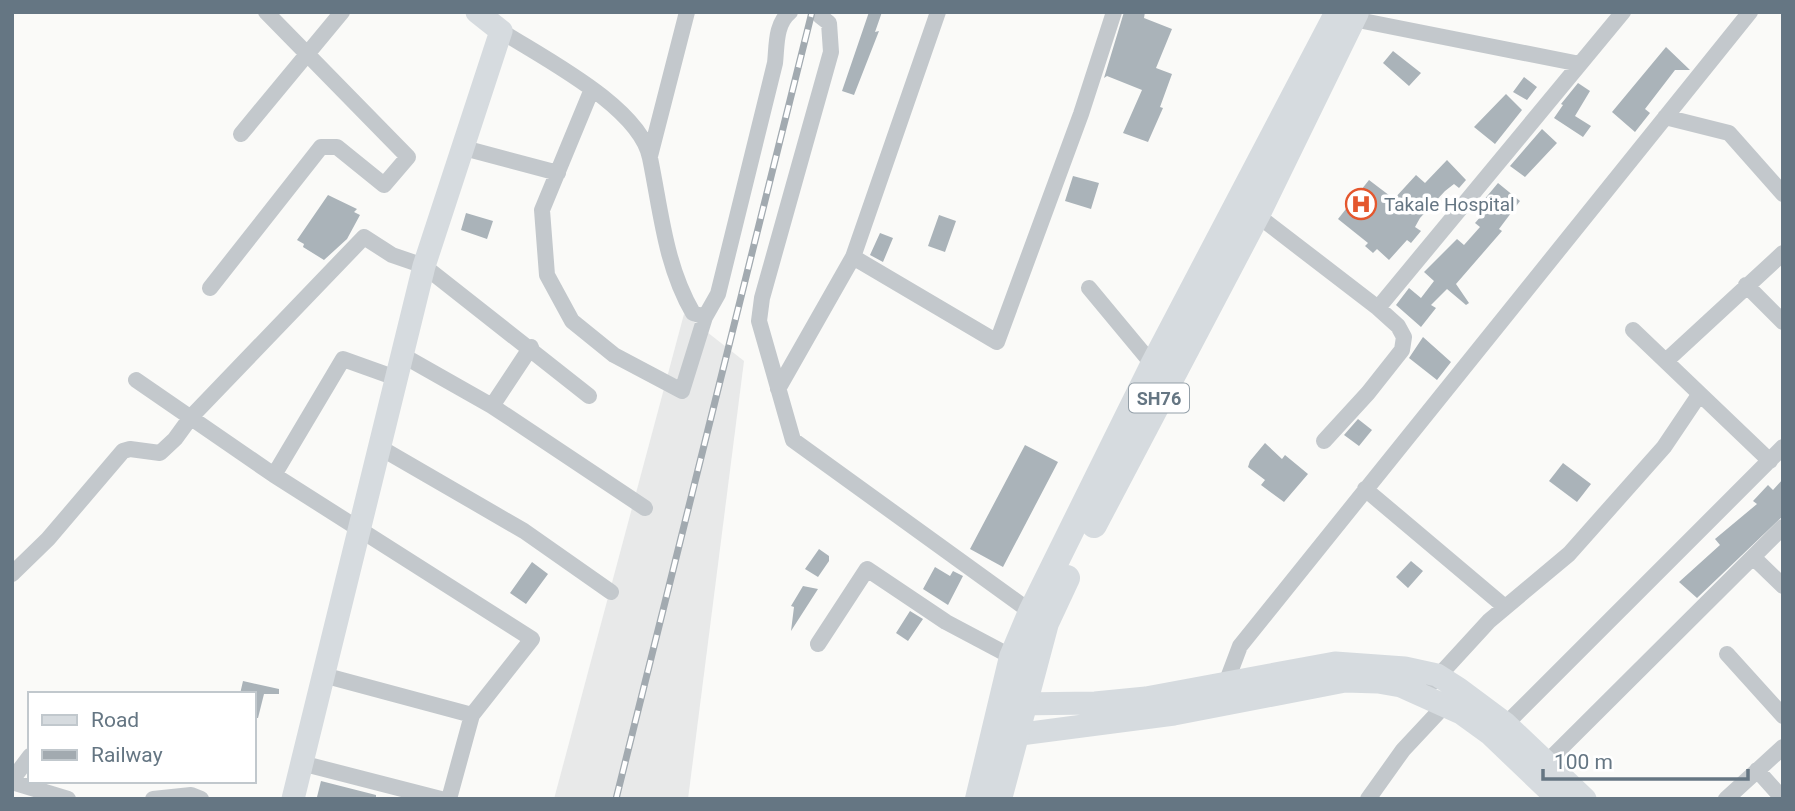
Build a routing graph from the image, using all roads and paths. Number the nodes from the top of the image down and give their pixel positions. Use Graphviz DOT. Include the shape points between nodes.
graph roads {
  1 [pos="266,12"];
  2 [pos="342,12"];
  3 [pos="477,12"];
  4 [pos="687,12"];
  5 [pos="790,12"];
  6 [pos="938,12"];
  7 [pos="1114,12"];
  8 [pos="1623,12"];
  9 [pos="1750,12"];
  10 [pos="1349,14"];
  11 [pos="820,16"];
  12 [pos="501,31"];
  13 [pos="309,53"];
  14 [pos="1580,64"];
  15 [pos="592,89"];
  16 [pos="1665,117"];
  17 [pos="241,134"];
  18 [pos="464,148"];
  19 [pos="650,156"];
  20 [pos="558,173"];
  21 [pos="1783,194"];
  22 [pos="1257,215"];
  23 [pos="1783,253"];
  24 [pos="853,257"];
  25 [pos="424,266"];
  26 [pos="1746,285"];
  27 [pos="210,288"];
  28 [pos="1089,288"];
  29 [pos="1378,309"];
  30 [pos="705,317"];
  31 [pos="1783,322"];
  32 [pos="1633,330"];
  33 [pos="531,347"];
  34 [pos="402,355"];
  35 [pos="1667,360"];
  36 [pos="1153,365"];
  37 [pos="396,378"];
  38 [pos="136,380"];
  39 [pos="778,389"];
  40 [pos="1699,395"];
  41 [pos="589,396"];
  42 [pos="492,406"];
  43 [pos="191,418"];
  44 [pos="1324,441"];
  45 [pos="379,447"];
  46 [pos="1783,447"];
  47 [pos="1769,461"];
  48 [pos="274,475"];
  49 [pos="1365,489"];
  50 [pos="645,508"];
  51 [pos="1783,527"];
  52 [pos="359,531"];
  53 [pos="1753,557"];
  54 [pos="12,574"];
  55 [pos="1783,586"];
  56 [pos="611,592"];
  57 [pos="1505,607"];
  58 [pos="1031,612"];
  59 [pos="818,644"];
  60 [pos="1727,654"];
  61 [pos="1012,657"];
  62 [pos="323,675"];
  63 [pos="1226,683"];
  64 [pos="1436,691"];
  65 [pos="1012,704"];
  66 [pos="472,715"];
  67 [pos="1783,716"];
  68 [pos="1506,724"];
  69 [pos="1004,737"];
  70 [pos="1783,747"];
  71 [pos="28,759"];
  72 [pos="1548,761"];
  73 [pos="302,763"];
  74 [pos="1757,770"];
  75 [pos="12,781"];
  76 [pos="68,799"];
  77 [pos="153,799"];
  78 [pos="201,799"];
  79 [pos="293,799"];
  80 [pos="441,799"];
  81 [pos="449,799"];
  82 [pos="978,799"];
  83 [pos="999,799"];
  84 [pos="1368,799"];
  85 [pos="1558,799"];
  86 [pos="1585,799"];
  87 [pos="1727,799"];
  88 [pos="1783,799"];
  1 -- 13 [label="street"];
  2 -- 13 [label="street"];
  3 -- 12 [label="main road"];
  4 -- 19 [label="street"];
  5 -- 30 [label="street" via="782,19 718,294"];
  6 -- 24 [label="street"];
  7 -- 24 [label="street" via="997,342"];
  8 -- 14 [label="street"];
  9 -- 16 [label="street"];
  10 -- 14 [label="street"];
  10 -- 22 [label="main road, SH76"];
  10 -- 36 [label="main road, SH76"];
  11 -- 39 [label="street" via="829,23 831,52 759,321"];
  12 -- 15 [label="street"];
  12 -- 18 [label="main road"];
  13 -- 17 [label="street"];
  13 -- 27 [label="street" via="408,157 384,185 337,147 321,147"];
  14 -- 29 [label="street"];
  15 -- 19 [label="street" via="629,118"];
  15 -- 20 [label="street"];
  16 -- 21 [label="street" via="1729,132"];
  16 -- 49 [label="street"];
  18 -- 20 [label="street"];
  18 -- 25 [label="main road"];
  19 -- 30 [label="street" via="668,254 685,300 693,313"];
  20 -- 30 [label="street" via="542,210 547,275 572,321 614,355 682,391"];
  22 -- 29 [label="street"];
  22 -- 65 [label="main road, SH76" via="1072,567"];
  23 -- 26 [label="street"];
  24 -- 39 [label="street"];
  25 -- 33 [label="street"];
  25 -- 34 [label="main road"];
  25 -- 43 [label="street" via="393,255 364,237"];
  26 -- 31 [label="street"];
  26 -- 35 [label="street"];
  28 -- 36 [label="street"];
  29 -- 44 [label="street" via="1398,326 1404,337 1402,350"];
  32 -- 35 [label="street"];
  33 -- 41 [label="street"];
  33 -- 42 [label="street"];
  34 -- 37 [label="main road"];
  34 -- 42 [label="street"];
  35 -- 40 [label="street"];
  36 -- 58 [label="main road, SH76"];
  37 -- 45 [label="main road"];
  37 -- 48 [label="street" via="343,359"];
  38 -- 43 [label="street"];
  39 -- 58 [label="street" via="793,440"];
  40 -- 47 [label="street"];
  40 -- 57 [label="street" via="1664,447 1569,554"];
  42 -- 50 [label="street"];
  43 -- 48 [label="street"];
  43 -- 54 [label="street" via="160,453 123,451"];
  45 -- 52 [label="main road"];
  45 -- 56 [label="street" via="524,531"];
  46 -- 47 [label="street"];
  47 -- 68 [label="street"];
  48 -- 52 [label="street"];
  49 -- 57 [label="street"];
  49 -- 63 [label="street" via="1240,646"];
  51 -- 53 [label="street"];
  52 -- 62 [label="main road"];
  52 -- 66 [label="street" via="532,639"];
  53 -- 55 [label="street"];
  53 -- 72 [label="street"];
  57 -- 64 [label="street"];
  58 -- 61 [label="main road, SH76"];
  59 -- 61 [label="street" via="867,569 946,622"];
  60 -- 67 [label="street"];
  61 -- 65 [label="main road, SH76"];
  62 -- 66 [label="street"];
  62 -- 73 [label="main road"];
  63 -- 64 [label="main road" via="1335,663 1405,668"];
  63 -- 65 [label="main road" via="1108,702"];
  64 -- 68 [label="main road"];
  64 -- 69 [label="main road" via="1345,681 1174,714"];
  64 -- 84 [label="street" via="1403,750"];
  64 -- 85 [label="main road" via="1490,734"];
  65 -- 69 [label="main road, SH76"];
  66 -- 81 [label="street"];
  68 -- 72 [label="main road"];
  69 -- 82 [label="main road, SH76"];
  69 -- 83 [label="main road, SH76"];
  70 -- 74 [label="street"];
  71 -- 75 [label="street"];
  72 -- 86 [label="main road"];
  73 -- 79 [label="main road"];
  73 -- 80 [label="street"];
  74 -- 87 [label="street"];
  74 -- 88 [label="street"];
  75 -- 76 [label="street"];
  77 -- 78 [label="street" via="191,795"];
}
